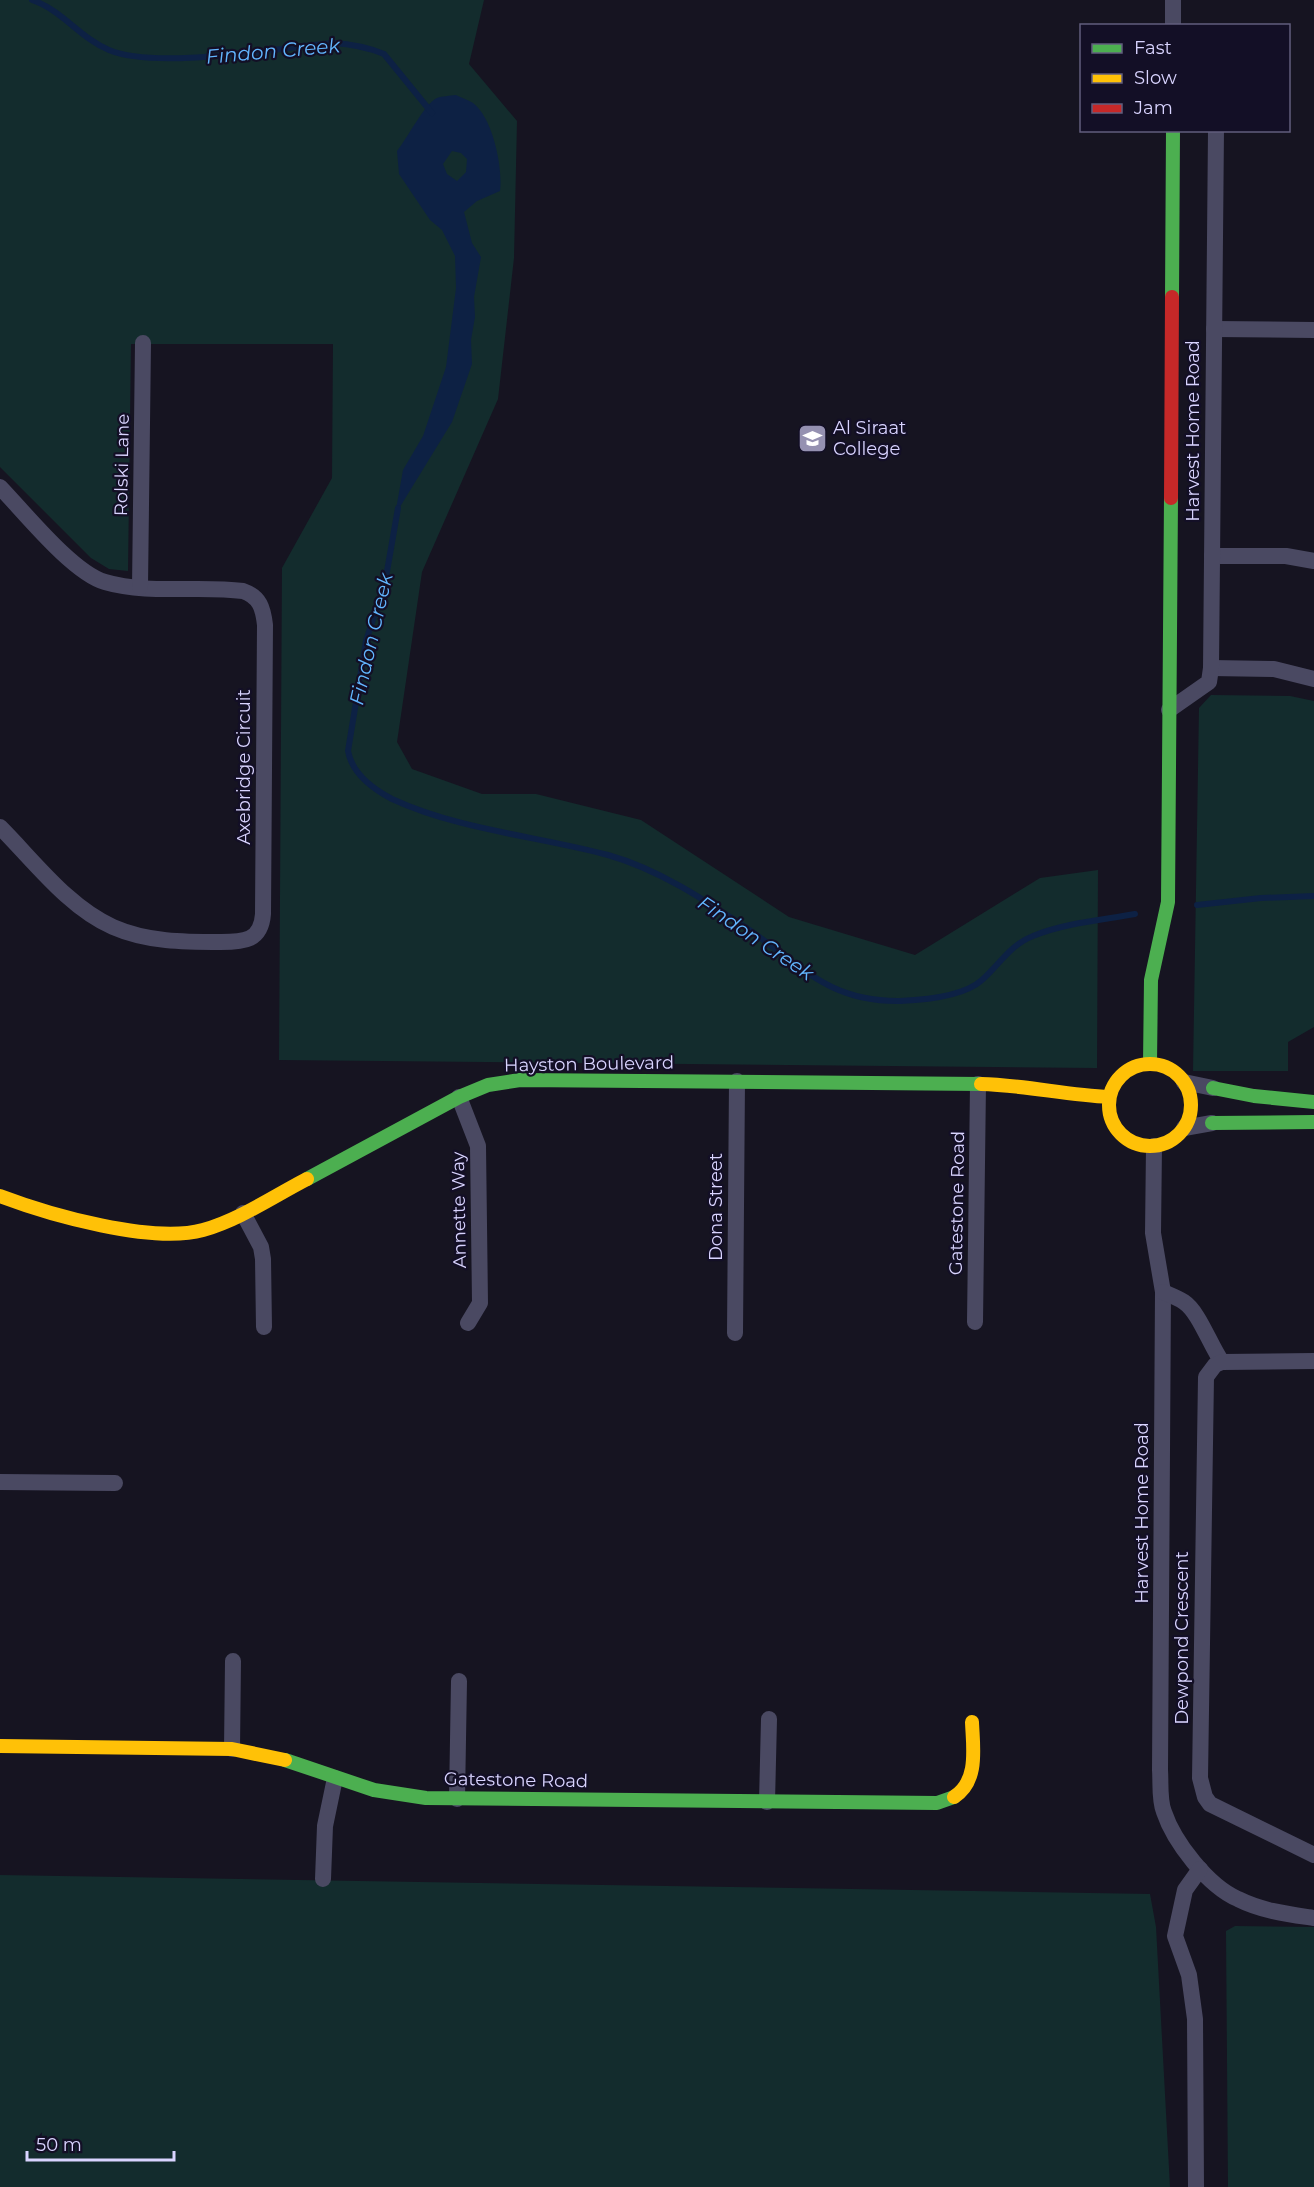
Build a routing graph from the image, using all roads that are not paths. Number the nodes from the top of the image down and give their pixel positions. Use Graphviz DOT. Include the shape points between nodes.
graph roads {
  1 [pos="1173,0"];
  2 [pos="1173,24"];
  3 [pos="1173,132"];
  4 [pos="1216,139"];
  5 [pos="1214,329"];
  6 [pos="1314,330"];
  7 [pos="143,343"];
  8 [pos="0,488"];
  9 [pos="1212,556"];
  10 [pos="1314,561"];
  11 [pos="140,587"];
  12 [pos="1211,668"];
  13 [pos="1314,679"];
  14 [pos="1169,710"];
  15 [pos="0,827"];
  16 [pos="1150,1063"];
  17 [pos="737,1081"];
  18 [pos="1184,1082"];
  19 [pos="978,1084"];
  20 [pos="1213,1088"];
  21 [pos="459,1097"];
  22 [pos="1109,1097"];
  23 [pos="1314,1102"];
  24 [pos="1314,1122"];
  25 [pos="1212,1123"];
  26 [pos="1184,1128"];
  27 [pos="1154,1146"];
  28 [pos="0,1196"];
  29 [pos="243,1213"];
  30 [pos="1163,1292"];
  31 [pos="975,1322"];
  32 [pos="468,1323"];
  33 [pos="264,1327"];
  34 [pos="735,1333"];
  35 [pos="1314,1361"];
  36 [pos="1222,1362"];
  37 [pos="0,1482"];
  38 [pos="115,1483"];
  39 [pos="233,1661"];
  40 [pos="459,1681"];
  41 [pos="769,1719"];
  42 [pos="972,1722"];
  43 [pos="0,1746"];
  44 [pos="232,1749"];
  45 [pos="335,1778"];
  46 [pos="457,1799"];
  47 [pos="767,1802"];
  48 [pos="1314,1855"];
  49 [pos="1200,1869"];
  50 [pos="323,1879"];
  51 [pos="1314,1918"];
  52 [pos="1196,2187"];
  1 -- 2 [label="street"];
  3 -- 14 [label="street, Harvest Home Road"];
  4 -- 5 [label="street, Harvest Home Road"];
  5 -- 6 [label="street"];
  5 -- 9 [label="street, Harvest Home Road"];
  7 -- 11 [label="street, Rolski Lane"];
  8 -- 11 [label="street, Axebridge Circuit" via="82,570 103,582"];
  9 -- 10 [label="street" via="1286,556"];
  9 -- 12 [label="street, Harvest Home Road"];
  11 -- 15 [label="street, Axebridge Circuit" via="243,591 262,605 263,914 257,935 237,942 173,941 112,927 67,895"];
  12 -- 13 [label="street" via="1274,669"];
  12 -- 14 [label="street" via="1209,682"];
  14 -- 16 [label="street, Harvest Home Road" via="1168,903 1151,980"];
  16 -- 18 [label="street" via="1175,1071"];
  16 -- 22 [label="street" via="1135,1065 1123,1073"];
  17 -- 19 [label="street, Hayston Boulevard"];
  17 -- 21 [label="street, Hayston Boulevard" via="520,1080 488,1085"];
  17 -- 34 [label="street, Dona Street"];
  18 -- 20 [label="street"];
  18 -- 26 [label="street" via="1191,1105"];
  19 -- 22 [label="street, Hayston Boulevard"];
  19 -- 31 [label="street, Gatestone Road"];
  20 -- 23 [label="street"];
  21 -- 29 [label="street, Hayston Boulevard"];
  21 -- 32 [label="street, Annette Way" via="478,1146 480,1303"];
  22 -- 27 [label="street" via="1112,1122 1119,1133 1129,1141"];
  24 -- 25 [label="street"];
  25 -- 26 [label="street"];
  26 -- 27 [label="street" via="1165,1143"];
  27 -- 30 [label="street, Harvest Home Road" via="1153,1233"];
  28 -- 29 [label="street, Hayston Boulevard" via="37,1208 152,1232 197,1232"];
  29 -- 33 [label="street" via="261,1247"];
  30 -- 36 [label="street" via="1186,1303 1195,1313"];
  30 -- 49 [label="street, Harvest Home Road" via="1160,1770 1163,1811 1178,1841"];
  35 -- 36 [label="street"];
  36 -- 48 [label="street, Dewpond Crescent" via="1209,1370 1204,1388 1202,1788 1210,1804 1219,1810"];
  37 -- 38 [label="street"];
  39 -- 44 [label="street"];
  40 -- 46 [label="street"];
  41 -- 47 [label="street"];
  42 -- 47 [label="street, Gatestone Road" via="969,1783 956,1799 937,1803"];
  43 -- 44 [label="street, Gatestone Road"];
  44 -- 45 [label="street, Gatestone Road" via="290,1760"];
  45 -- 46 [label="street, Gatestone Road" via="404,1796"];
  45 -- 50 [label="street" via="325,1826"];
  46 -- 47 [label="street, Gatestone Road"];
  49 -- 51 [label="street, Harvest Home Road" via="1235,1898 1270,1912"];
  49 -- 52 [label="street" via="1185,1890 1175,1936 1189,1975 1195,2019"];
}
